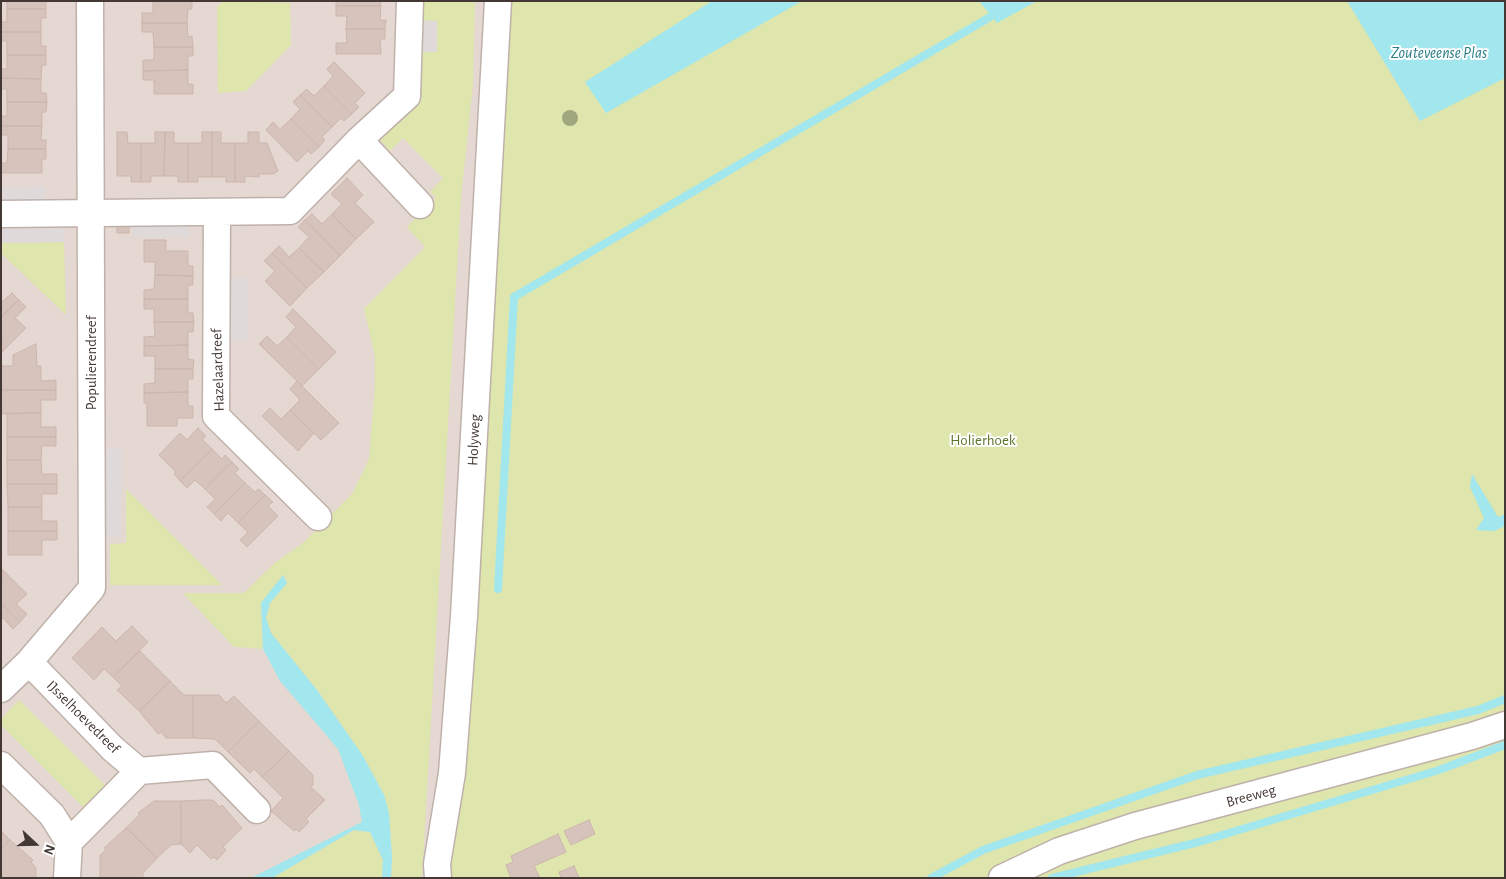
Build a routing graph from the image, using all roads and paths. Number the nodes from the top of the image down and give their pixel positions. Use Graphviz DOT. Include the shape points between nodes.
graph roads {
  1 [pos="90,1"];
  2 [pos="410,1"];
  3 [pos="498,1"];
  4 [pos="359,140"];
  5 [pos="420,205"];
  6 [pos="217,212"];
  7 [pos="1,214"];
  8 [pos="90,214"];
  9 [pos="318,517"];
  10 [pos="29,662"];
  11 [pos="1,689"];
  12 [pos="1505,725"];
  13 [pos="1,765"];
  14 [pos="139,771"];
  15 [pos="258,810"];
  16 [pos="69,842"];
  17 [pos="67,878"];
  18 [pos="438,878"];
  19 [pos="1002,878"];
  1 -- 8 [label="street, Populierendreef"];
  2 -- 4 [label="street" via="407,96"];
  3 -- 18 [label="street, Holyweg" via="464,616 452,772 437,864"];
  4 -- 5 [label="street"];
  4 -- 6 [label="street" via="290,211"];
  6 -- 8 [label="street"];
  6 -- 9 [label="street, Hazelaardreef" via="216,416"];
  7 -- 8 [label="street"];
  8 -- 10 [label="street, Populierendreef" via="92,588"];
  10 -- 11 [label="street, Populierendreef"];
  10 -- 14 [label="street, IJsselhoevedreef" via="113,749"];
  12 -- 19 [label="street, Breeweg" via="1135,826 1059,851"];
  13 -- 16 [label="street" via="52,815"];
  14 -- 15 [label="street" via="213,765"];
  14 -- 16 [label="street"];
  16 -- 17 [label="street"];
}
